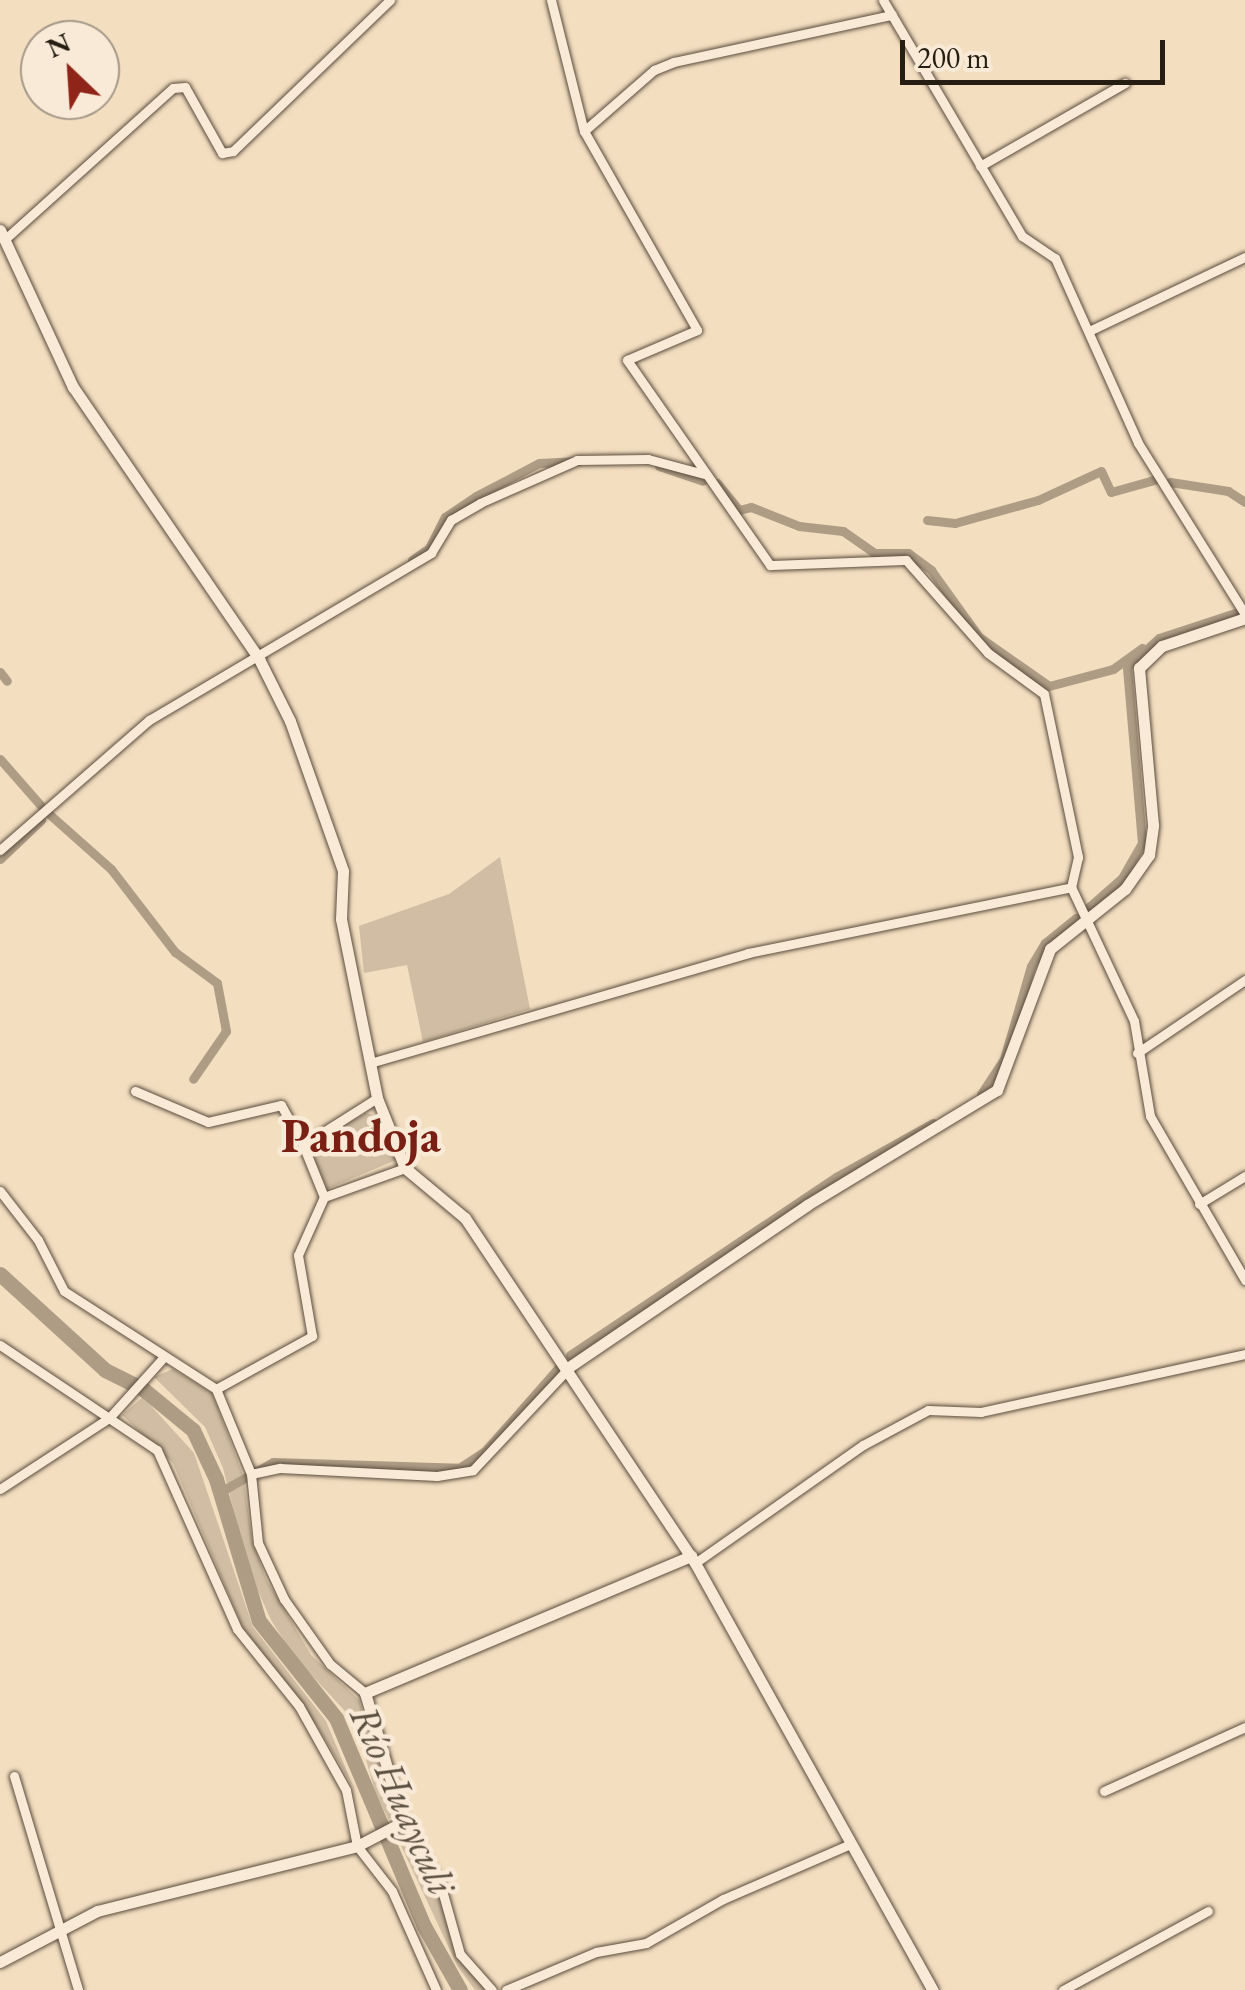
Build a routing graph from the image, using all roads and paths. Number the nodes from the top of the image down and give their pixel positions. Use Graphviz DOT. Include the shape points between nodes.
graph roads {
  1 [pos="390,0"];
  2 [pos="552,0"];
  3 [pos="883,0"];
  4 [pos="892,15"];
  5 [pos="1125,83"];
  6 [pos="584,131"];
  7 [pos="980,166"];
  8 [pos="2,242"];
  9 [pos="1245,256"];
  10 [pos="1089,330"];
  11 [pos="704,474"];
  12 [pos="1245,616"];
  13 [pos="258,659"];
  14 [pos="0,850"];
  15 [pos="1071,887"];
  16 [pos="1085,921"];
  17 [pos="1245,980"];
  18 [pos="1137,1053"];
  19 [pos="370,1063"];
  20 [pos="136,1092"];
  21 [pos="377,1098"];
  22 [pos="302,1146"];
  23 [pos="406,1168"];
  24 [pos="1245,1176"];
  25 [pos="0,1191"];
  26 [pos="324,1197"];
  27 [pos="1199,1204"];
  28 [pos="1245,1280"];
  29 [pos="0,1345"];
  30 [pos="1245,1354"];
  31 [pos="164,1357"];
  32 [pos="569,1367"];
  33 [pos="216,1389"];
  34 [pos="109,1418"];
  35 [pos="251,1474"];
  36 [pos="0,1489"];
  37 [pos="693,1559"];
  38 [pos="365,1693"];
  39 [pos="1245,1727"];
  40 [pos="14,1776"];
  41 [pos="1104,1791"];
  42 [pos="399,1824"];
  43 [pos="361,1844"];
  44 [pos="851,1844"];
  45 [pos="1208,1911"];
  46 [pos="62,1928"];
  47 [pos="0,1962"];
  48 [pos="78,1990"];
  49 [pos="436,1990"];
  50 [pos="492,1990"];
  51 [pos="506,1990"];
  52 [pos="932,1990"];
  53 [pos="1063,1990"];
  1 -- 8 [label="street" via="233,151 222,153 179,86"];
  2 -- 6 [label="street"];
  3 -- 4 [label="street"];
  4 -- 6 [label="street" via="654,70"];
  4 -- 7 [label="street"];
  5 -- 7 [label="street"];
  6 -- 11 [label="street" via="697,330 627,360"];
  7 -- 10 [label="street" via="1022,236 1056,258"];
  8 -- 13 [label="street" via="73,387"];
  9 -- 10 [label="street"];
  10 -- 12 [label="street" via="1138,442"];
  11 -- 13 [label="street" via="648,459 554,466 450,520 431,553"];
  11 -- 15 [label="street" via="770,564 906,560 988,653 1044,694 1078,857"];
  12 -- 16 [label="street" via="1162,646 1138,668 1153,825 1149,855 1125,889"];
  13 -- 14 [label="street" via="148,720"];
  13 -- 19 [label="street" via="304,755 344,871 342,919"];
  15 -- 16 [label="street"];
  15 -- 19 [label="street" via="748,953"];
  16 -- 18 [label="street" via="1134,1021"];
  16 -- 32 [label="street" via="1040,964 997,1090 806,1205"];
  17 -- 18 [label="street"];
  18 -- 27 [label="street" via="1150,1116"];
  19 -- 21 [label="street"];
  20 -- 22 [label="street" via="208,1122 281,1105"];
  21 -- 22 [label="street"];
  21 -- 23 [label="street"];
  22 -- 26 [label="street"];
  23 -- 26 [label="street"];
  23 -- 32 [label="street" via="466,1218"];
  24 -- 27 [label="street"];
  25 -- 31 [label="street" via="38,1240 64,1291"];
  26 -- 33 [label="street" via="298,1254 312,1336"];
  27 -- 28 [label="street"];
  29 -- 34 [label="street"];
  30 -- 37 [label="street" via="982,1412 928,1410 863,1445"];
  31 -- 33 [label="street"];
  31 -- 34 [label="street"];
  32 -- 35 [label="street" via="473,1470 437,1476 280,1468"];
  32 -- 37 [label="street"];
  33 -- 35 [label="street"];
  34 -- 36 [label="street"];
  34 -- 43 [label="street" via="158,1450 237,1629 299,1706 346,1790"];
  35 -- 38 [label="street" via="258,1543 284,1599 330,1664"];
  37 -- 38 [label="street"];
  37 -- 44 [label="street"];
  38 -- 42 [label="street"];
  39 -- 41 [label="street"];
  40 -- 46 [label="street"];
  42 -- 43 [label="street"];
  42 -- 50 [label="street" via="440,1883 460,1954"];
  43 -- 46 [label="street" via="128,1902"];
  43 -- 49 [label="street" via="392,1891"];
  44 -- 51 [label="street" via="723,1899 646,1943 596,1952"];
  44 -- 52 [label="street"];
  45 -- 53 [label="street"];
  46 -- 47 [label="street"];
  46 -- 48 [label="street"];
}
